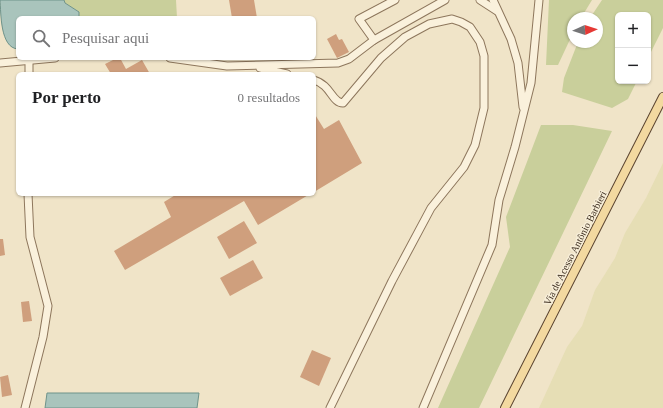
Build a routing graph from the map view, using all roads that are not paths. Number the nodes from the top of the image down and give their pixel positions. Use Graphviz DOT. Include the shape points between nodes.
graph roads {
  1 [pos="396,0"];
  2 [pos="445,0"];
  3 [pos="480,0"];
  4 [pos="493,0"];
  5 [pos="539,0"];
  6 [pos="499,12"];
  7 [pos="374,40"];
  8 [pos="38,60"];
  9 [pos="184,60"];
  10 [pos="29,61"];
  11 [pos="0,63"];
  12 [pos="252,66"];
  13 [pos="29,72"];
  14 [pos="278,72"];
  15 [pos="316,81"];
  16 [pos="663,97"];
  17 [pos="523,114"];
  18 [pos="28,196"];
  19 [pos="25,408"];
  20 [pos="330,408"];
  21 [pos="423,408"];
  22 [pos="505,408"];
  1 -- 7 [label="street" via="359,19"];
  2 -- 7 [label="street"];
  3 -- 6 [label="street"];
  4 -- 6 [label="street"];
  5 -- 17 [label="street" via="531,83"];
  6 -- 17 [label="street" via="518,63"];
  7 -- 12 [label="street" via="349,59 338,63"];
  8 -- 10 [label="street"];
  9 -- 12 [label="street" via="227,66"];
  10 -- 11 [label="street"];
  10 -- 13 [label="street"];
  12 -- 14 [label="street"];
  15 -- 20 [label="street" via="325,85 336,101 343,103 381,58 405,37 429,24 452,19 470,27 480,42 484,56 484,108 475,145 464,167 431,208"];
  16 -- 22 [label="main road, Via de Acesso Antônio Barbieri"];
  17 -- 21 [label="street" via="499,200 492,245"];
  18 -- 19 [label="street" via="30,237 48,306"];
}
